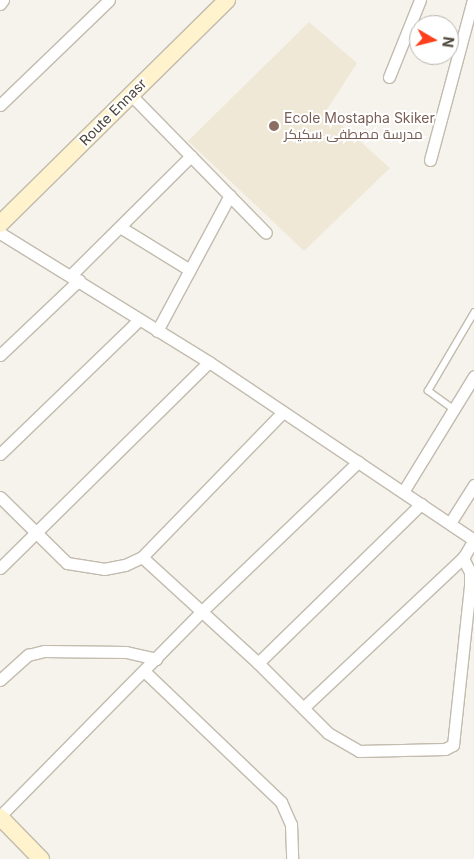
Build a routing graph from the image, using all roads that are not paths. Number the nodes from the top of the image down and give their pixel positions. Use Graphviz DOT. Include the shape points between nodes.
graph roads {
  1 [pos="3,0"];
  2 [pos="109,0"];
  3 [pos="227,0"];
  4 [pos="420,0"];
  5 [pos="473,0"];
  6 [pos="0,4"];
  7 [pos="389,77"];
  8 [pos="130,94"];
  9 [pos="0,105"];
  10 [pos="191,156"];
  11 [pos="430,160"];
  12 [pos="230,195"];
  13 [pos="0,224"];
  14 [pos="120,227"];
  15 [pos="0,233"];
  16 [pos="266,233"];
  17 [pos="190,270"];
  18 [pos="75,278"];
  19 [pos="474,313"];
  20 [pos="139,320"];
  21 [pos="157,331"];
  22 [pos="0,355"];
  23 [pos="209,362"];
  24 [pos="474,376"];
  25 [pos="454,410"];
  26 [pos="283,412"];
  27 [pos="0,454"];
  28 [pos="358,462"];
  29 [pos="474,485"];
  30 [pos="403,492"];
  31 [pos="0,497"];
  32 [pos="421,504"];
  33 [pos="450,523"];
  34 [pos="35,535"];
  35 [pos="474,540"];
  36 [pos="142,557"];
  37 [pos="463,558"];
  38 [pos="0,568"];
  39 [pos="202,611"];
  40 [pos="156,659"];
  41 [pos="258,663"];
  42 [pos="144,671"];
  43 [pos="0,680"];
  44 [pos="304,708"];
  45 [pos="0,817"];
  46 [pos="41,859"];
  47 [pos="292,859"];
  1 -- 6 [label="street"];
  2 -- 9 [label="street"];
  3 -- 8 [label="main road, Route Ennasr"];
  4 -- 7 [label="street"];
  5 -- 11 [label="street"];
  8 -- 10 [label="street"];
  8 -- 13 [label="main road, Route Ennasr"];
  10 -- 12 [label="street"];
  10 -- 14 [label="street"];
  12 -- 16 [label="street"];
  12 -- 17 [label="street"];
  14 -- 17 [label="street"];
  14 -- 18 [label="street"];
  15 -- 18 [label="street"];
  17 -- 21 [label="street"];
  18 -- 20 [label="street"];
  18 -- 22 [label="street"];
  19 -- 25 [label="lane" via="428,391"];
  20 -- 21 [label="street"];
  20 -- 27 [label="street"];
  21 -- 23 [label="street"];
  23 -- 26 [label="street"];
  23 -- 34 [label="street"];
  24 -- 25 [label="street"];
  25 -- 30 [label="street"];
  26 -- 28 [label="street"];
  26 -- 36 [label="street"];
  28 -- 30 [label="street"];
  28 -- 39 [label="street"];
  29 -- 33 [label="street"];
  30 -- 32 [label="street"];
  31 -- 34 [label="street"];
  32 -- 33 [label="street"];
  32 -- 41 [label="street"];
  33 -- 35 [label="street"];
  34 -- 36 [label="street" via="67,563 75,566 104,569 125,565"];
  34 -- 38 [label="street"];
  35 -- 37 [label="street"];
  36 -- 39 [label="street"];
  37 -- 44 [label="street"];
  37 -- 44 [label="street" via="470,572 470,585 453,745 445,749 359,750 328,733"];
  39 -- 40 [label="street"];
  39 -- 41 [label="street"];
  40 -- 42 [label="street"];
  40 -- 43 [label="street" via="126,652 44,651 28,655"];
  41 -- 44 [label="street"];
  42 -- 45 [label="street"];
  42 -- 47 [label="street" via="281,802 291,824"];
  45 -- 46 [label="main road"];
}
